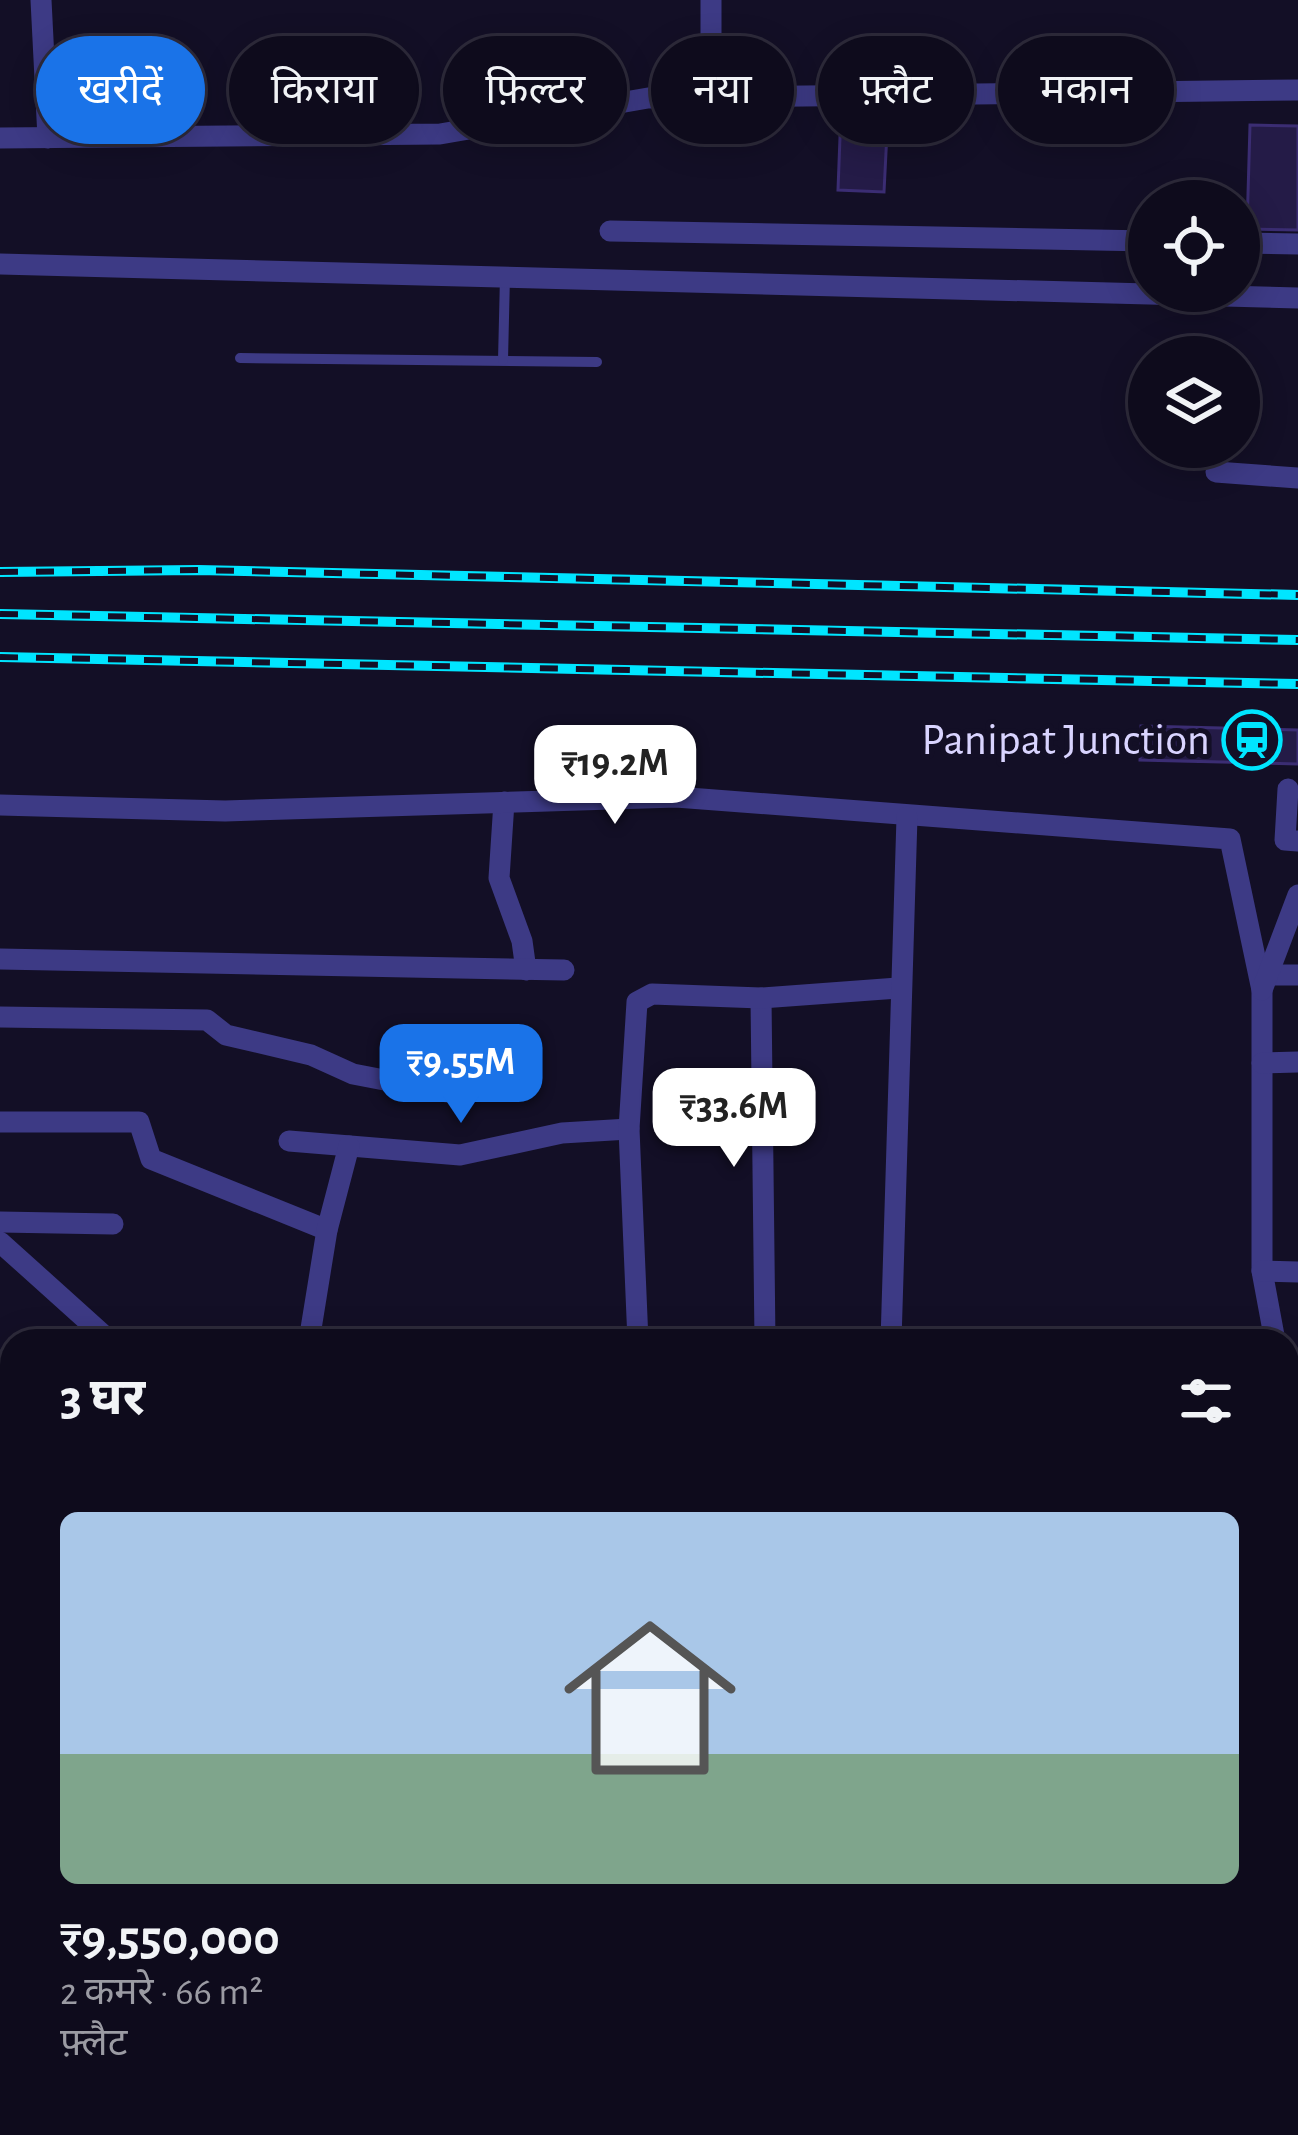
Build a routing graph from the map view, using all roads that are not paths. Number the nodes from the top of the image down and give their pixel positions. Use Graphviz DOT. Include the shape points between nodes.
graph roads {
  1 [pos="41,0"];
  2 [pos="711,0"];
  3 [pos="43,36"];
  4 [pos="711,36"];
  5 [pos="1298,90"];
  6 [pos="794,95"];
  7 [pos="651,98"];
  8 [pos="205,136"];
  9 [pos="0,138"];
  10 [pos="36,138"];
  11 [pos="610,231"];
  12 [pos="1128,242"];
  13 [pos="1260,243"];
  14 [pos="1298,244"];
  15 [pos="0,264"];
  16 [pos="505,276"];
  17 [pos="1298,298"];
  18 [pos="240,358"];
  19 [pos="503,360"];
  20 [pos="597,362"];
  21 [pos="1216,472"];
  22 [pos="1298,478"];
  23 [pos="1288,789"];
  24 [pos="504,802"];
  25 [pos="0,805"];
  26 [pos="907,817"];
  27 [pos="1298,841"];
  28 [pos="1298,895"];
  29 [pos="0,959"];
  30 [pos="526,970"];
  31 [pos="564,970"];
  32 [pos="1298,975"];
  33 [pos="1265,983"];
  34 [pos="898,988"];
  35 [pos="761,998"];
  36 [pos="0,1017"];
  37 [pos="1298,1062"];
  38 [pos="1262,1064"];
  39 [pos="452,1093"];
  40 [pos="0,1122"];
  41 [pos="629,1129"];
  42 [pos="289,1141"];
  43 [pos="349,1147"];
  44 [pos="0,1222"];
  45 [pos="113,1224"];
  46 [pos="327,1230"];
  47 [pos="0,1242"];
  48 [pos="1262,1271"];
  49 [pos="1298,1272"];
  50 [pos="97,1329"];
  51 [pos="311,1329"];
  52 [pos="637,1329"];
  53 [pos="765,1329"];
  54 [pos="890,1329"];
  55 [pos="1273,1329"];
  1 -- 3 [label="street"];
  2 -- 4 [label="street"];
  5 -- 6 [label="street"];
  7 -- 8 [label="street" via="440,134"];
  9 -- 10 [label="street"];
  11 -- 12 [label="street"];
  13 -- 14 [label="street"];
  15 -- 16 [label="street"];
  16 -- 17 [label="street"];
  16 -- 19 [label="lane"];
  18 -- 19 [label="lane"];
  19 -- 20 [label="lane"];
  21 -- 22 [label="street"];
  23 -- 27 [label="street" via="1285,840"];
  24 -- 25 [label="street" via="225,812"];
  24 -- 26 [label="street" via="676,797"];
  24 -- 30 [label="street" via="499,878"];
  26 -- 33 [label="street" via="1230,838"];
  26 -- 34 [label="street"];
  28 -- 33 [label="street"];
  29 -- 30 [label="street"];
  30 -- 31 [label="street"];
  32 -- 33 [label="street"];
  33 -- 38 [label="street"];
  34 -- 35 [label="street"];
  34 -- 54 [label="street"];
  35 -- 41 [label="street" via="641,998 632,1021"];
  35 -- 53 [label="street"];
  36 -- 39 [label="street" via="207,1020 226,1035 311,1055 358,1076"];
  37 -- 38 [label="street"];
  38 -- 48 [label="street"];
  40 -- 46 [label="street" via="139,1123 151,1159"];
  41 -- 43 [label="street" via="562,1133 460,1155"];
  41 -- 52 [label="street"];
  42 -- 43 [label="street"];
  43 -- 46 [label="street"];
  44 -- 45 [label="street"];
  46 -- 51 [label="street"];
  47 -- 50 [label="street"];
  48 -- 49 [label="street"];
  48 -- 55 [label="street"];
}
